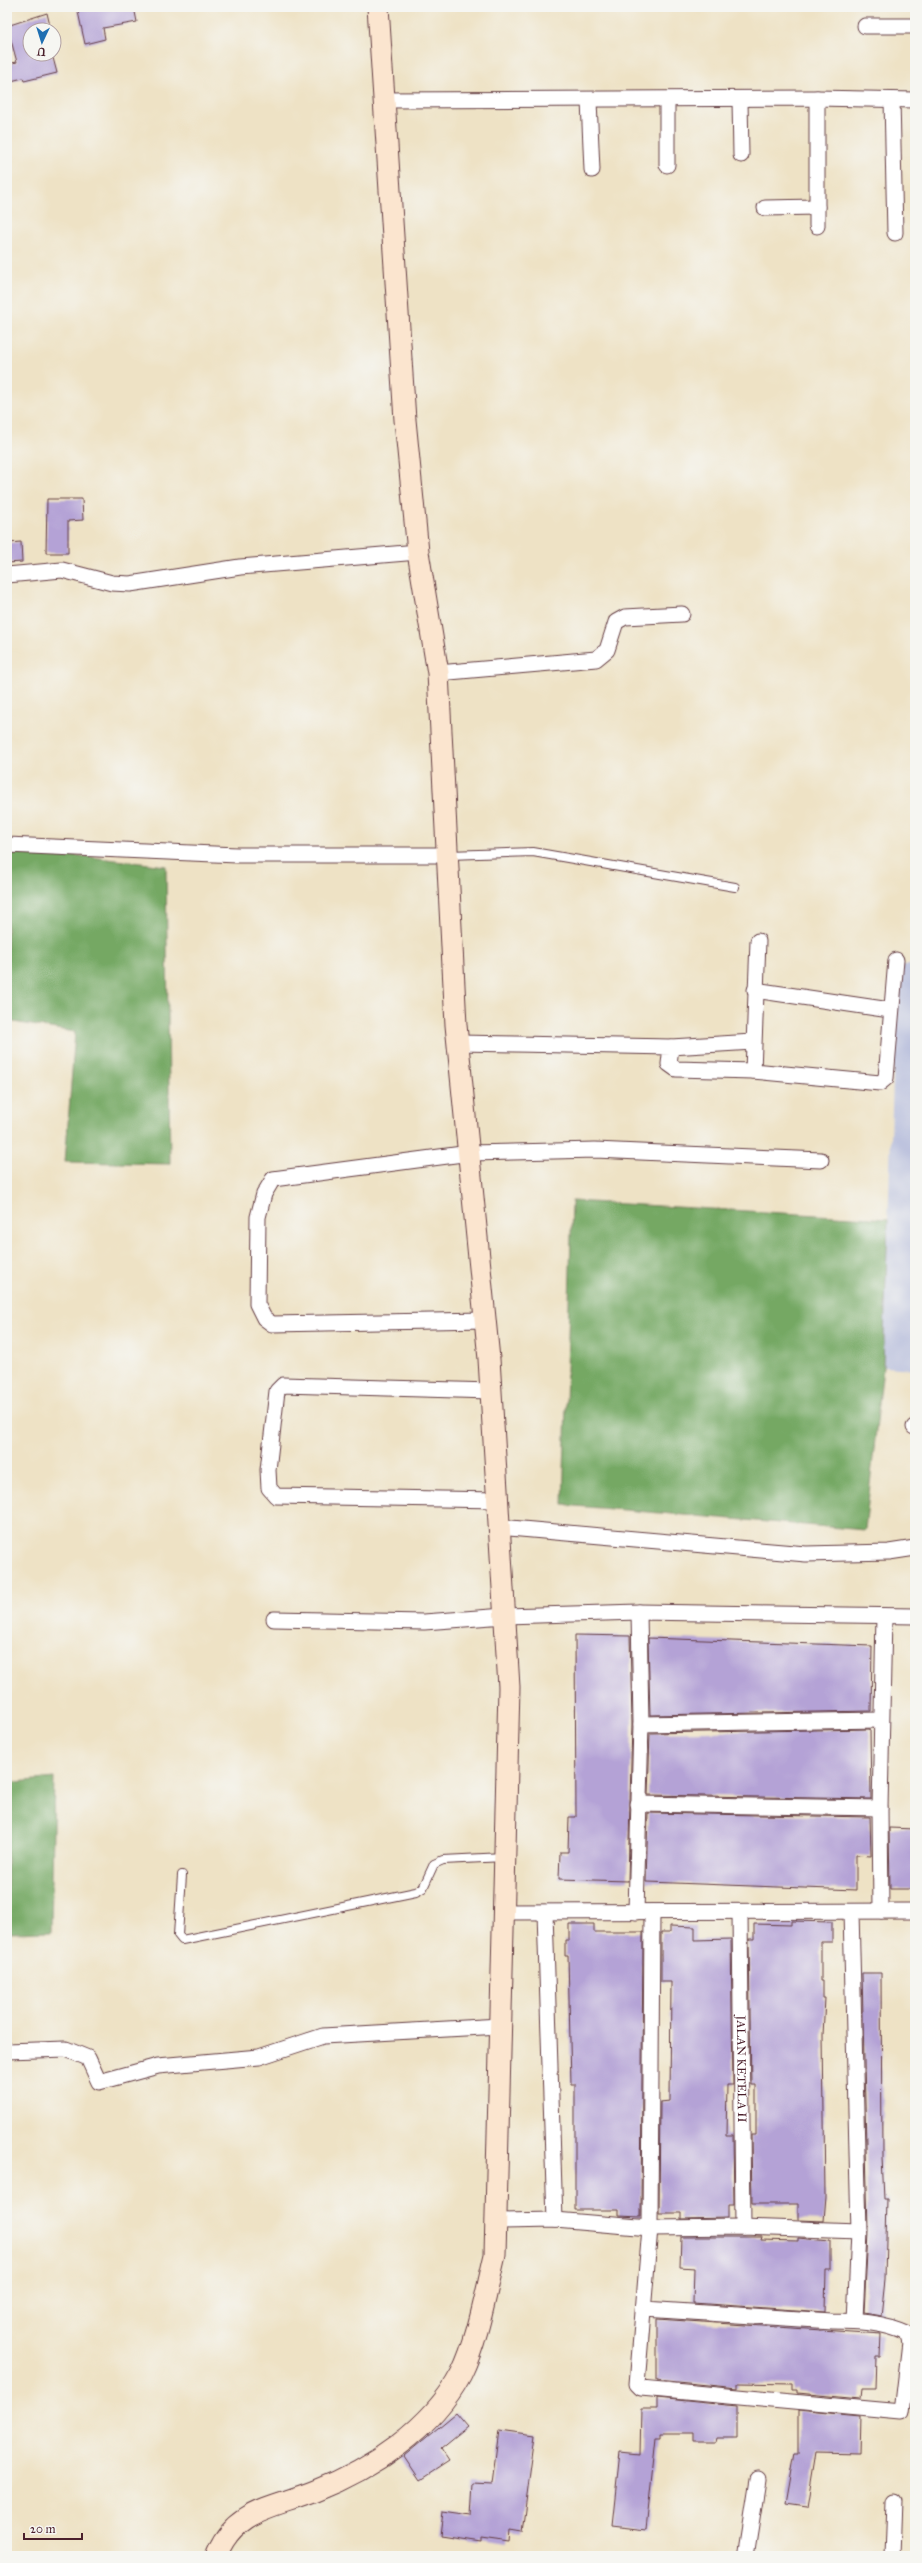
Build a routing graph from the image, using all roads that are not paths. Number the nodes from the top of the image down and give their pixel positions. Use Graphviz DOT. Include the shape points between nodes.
graph roads {
  1 [pos="378,7"];
  2 [pos="865,26"];
  3 [pos="915,26"];
  4 [pos="817,98"];
  5 [pos="383,100"];
  6 [pos="667,100"];
  7 [pos="740,100"];
  8 [pos="892,100"];
  9 [pos="915,100"];
  10 [pos="589,101"];
  11 [pos="741,155"];
  12 [pos="667,165"];
  13 [pos="592,170"];
  14 [pos="817,207"];
  15 [pos="765,208"];
  16 [pos="817,226"];
  17 [pos="895,233"];
  18 [pos="418,552"];
  19 [pos="7,575"];
  20 [pos="682,614"];
  21 [pos="438,674"];
  22 [pos="7,845"];
  23 [pos="448,855"];
  24 [pos="735,887"];
  25 [pos="758,941"];
  26 [pos="896,960"];
  27 [pos="755,990"];
  28 [pos="890,1010"];
  29 [pos="753,1042"];
  30 [pos="458,1043"];
  31 [pos="671,1047"];
  32 [pos="753,1071"];
  33 [pos="470,1153"];
  34 [pos="821,1160"];
  35 [pos="485,1320"];
  36 [pos="491,1391"];
  37 [pos="497,1500"];
  38 [pos="499,1527"];
  39 [pos="915,1548"];
  40 [pos="639,1612"];
  41 [pos="505,1616"];
  42 [pos="884,1616"];
  43 [pos="915,1616"];
  44 [pos="274,1619"];
  45 [pos="881,1720"];
  46 [pos="641,1724"];
  47 [pos="638,1804"];
  48 [pos="880,1808"];
  49 [pos="504,1858"];
  50 [pos="182,1875"];
  51 [pos="881,1911"];
  52 [pos="915,1911"];
  53 [pos="502,1912"];
  54 [pos="636,1912"];
  55 [pos="652,1912"];
  56 [pos="740,1912"];
  57 [pos="851,1912"];
  58 [pos="545,1914"];
  59 [pos="500,2026"];
  60 [pos="7,2051"];
  61 [pos="555,2220"];
  62 [pos="496,2221"];
  63 [pos="743,2227"];
  64 [pos="650,2228"];
  65 [pos="859,2231"];
  66 [pos="644,2309"];
  67 [pos="855,2321"];
  68 [pos="758,2480"];
  69 [pos="894,2501"];
  70 [pos="216,2556"];
  71 [pos="746,2556"];
  72 [pos="892,2556"];
  1 -- 5 [label="street"];
  2 -- 3 [label="street"];
  4 -- 7 [label="street"];
  4 -- 8 [label="street"];
  4 -- 14 [label="street"];
  5 -- 10 [label="street"];
  5 -- 18 [label="street" via="405,420"];
  6 -- 7 [label="street"];
  6 -- 10 [label="street"];
  6 -- 12 [label="street"];
  7 -- 11 [label="street"];
  8 -- 9 [label="street"];
  8 -- 17 [label="street"];
  10 -- 13 [label="street"];
  14 -- 15 [label="street"];
  14 -- 16 [label="street"];
  18 -- 19 [label="street" via="240,567 130,584 112,583 62,570"];
  18 -- 21 [label="street"];
  20 -- 21 [label="street" via="625,617 616,622 607,650 596,659"];
  21 -- 23 [label="street"];
  22 -- 23 [label="street" via="236,855"];
  23 -- 24 [label="lane" via="533,852"];
  23 -- 30 [label="street"];
  25 -- 27 [label="street"];
  26 -- 28 [label="street"];
  27 -- 28 [label="street"];
  27 -- 29 [label="street"];
  28 -- 32 [label="street" via="884,1081"];
  29 -- 31 [label="street"];
  29 -- 32 [label="street"];
  30 -- 31 [label="street"];
  30 -- 33 [label="street"];
  31 -- 32 [label="street" via="669,1064 676,1069"];
  33 -- 34 [label="street" via="595,1150"];
  33 -- 35 [label="street"];
  33 -- 35 [label="street" via="273,1179 264,1194 258,1217 257,1304 264,1318 272,1324"];
  35 -- 36 [label="street"];
  36 -- 37 [label="street"];
  36 -- 37 [label="street" via="283,1385 277,1392 268,1470 269,1488 276,1496"];
  37 -- 38 [label="street"];
  38 -- 39 [label="street" via="806,1554 889,1552"];
  38 -- 41 [label="street"];
  40 -- 41 [label="street"];
  40 -- 42 [label="street"];
  40 -- 46 [label="street"];
  41 -- 44 [label="street" via="424,1622"];
  41 -- 49 [label="street" via="509,1688"];
  42 -- 43 [label="street"];
  42 -- 45 [label="street"];
  45 -- 46 [label="street"];
  45 -- 48 [label="street"];
  46 -- 47 [label="street"];
  47 -- 48 [label="street"];
  47 -- 54 [label="street"];
  48 -- 51 [label="street"];
  49 -- 50 [label="lane" via="443,1860 434,1864 423,1888 416,1892 182,1940 178,1935"];
  49 -- 53 [label="street"];
  51 -- 52 [label="street"];
  51 -- 57 [label="street"];
  53 -- 58 [label="street"];
  53 -- 59 [label="street"];
  54 -- 55 [label="street"];
  54 -- 58 [label="street"];
  55 -- 56 [label="street"];
  55 -- 64 [label="street"];
  56 -- 57 [label="street"];
  56 -- 63 [label="street, JALAN KETELA II"];
  57 -- 65 [label="street"];
  58 -- 61 [label="street"];
  59 -- 60 [label="street" via="323,2036 259,2057 158,2066 99,2082 88,2058 66,2049"];
  59 -- 62 [label="street"];
  61 -- 62 [label="street"];
  61 -- 64 [label="street"];
  62 -- 70 [label="street" via="495,2255 481,2315 461,2374 441,2402 416,2429 357,2471 315,2491 255,2511 234,2525 220,2545"];
  63 -- 64 [label="street"];
  63 -- 65 [label="street"];
  64 -- 66 [label="street"];
  65 -- 67 [label="street"];
  66 -- 67 [label="street"];
  66 -- 67 [label="street" via="636,2379 641,2388 902,2412 910,2343 907,2333 894,2327"];
  68 -- 71 [label="street"];
  69 -- 72 [label="street"];
}
